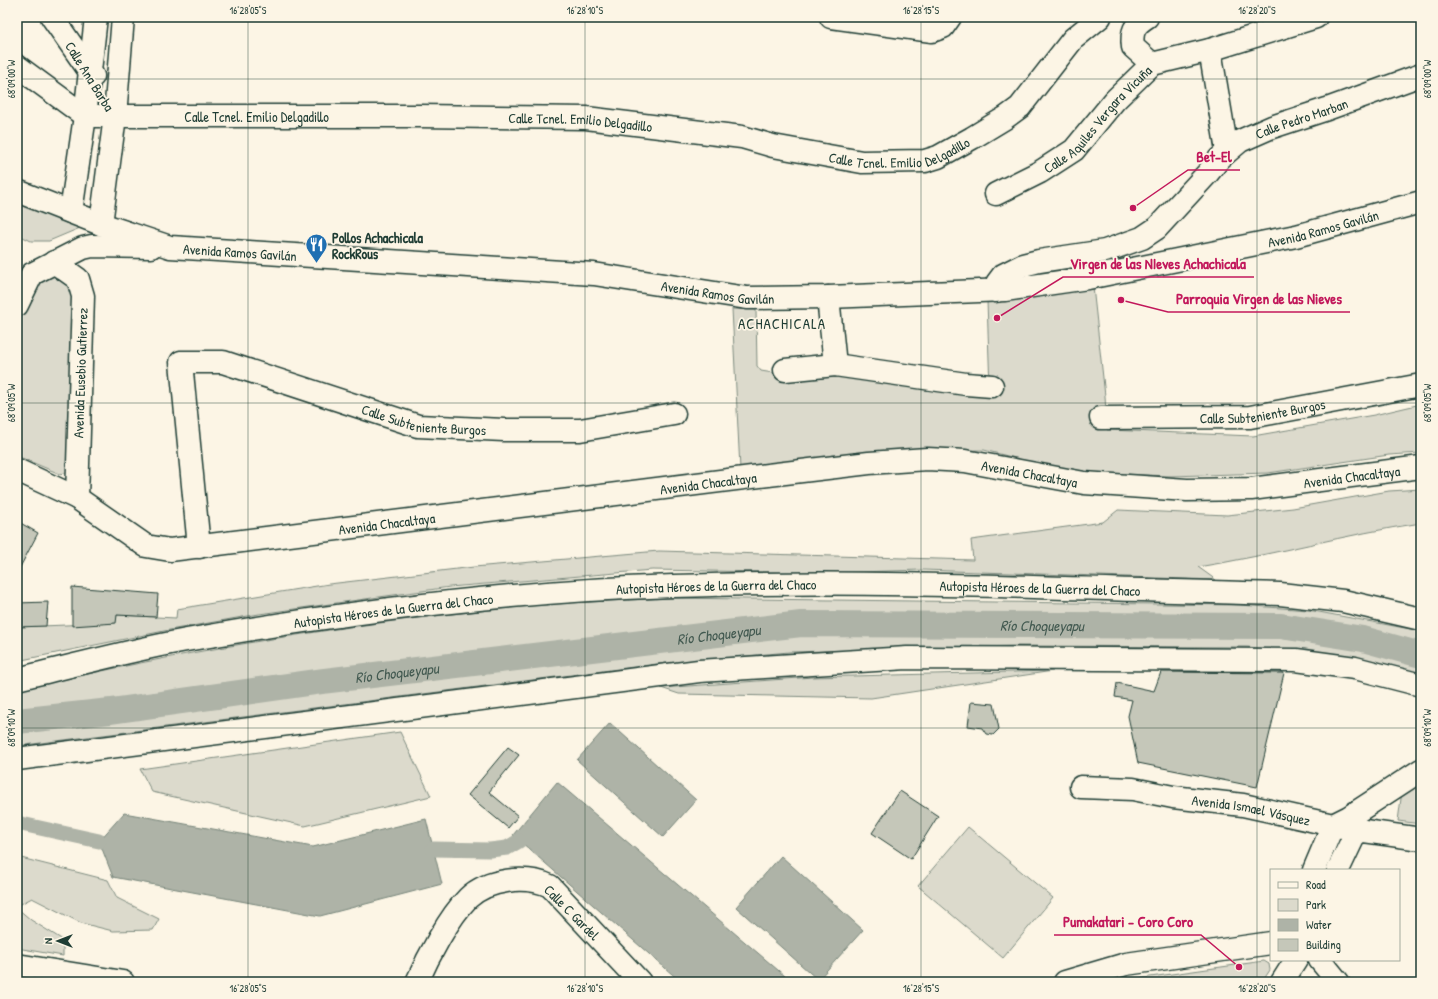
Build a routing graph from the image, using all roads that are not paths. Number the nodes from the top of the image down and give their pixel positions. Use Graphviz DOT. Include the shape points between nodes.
graph roads {
  1 [pos="52,17"];
  2 [pos="96,17"];
  3 [pos="123,17"];
  4 [pos="832,17"];
  5 [pos="950,17"];
  6 [pos="1100,17"];
  7 [pos="1147,17"];
  8 [pos="1316,17"];
  9 [pos="1210,50"];
  10 [pos="1152,64"];
  11 [pos="17,66"];
  12 [pos="90,71"];
  13 [pos="1421,75"];
  14 [pos="85,116"];
  15 [pos="115,116"];
  16 [pos="1227,151"];
  17 [pos="17,191"];
  18 [pos="996,194"];
  19 [pos="1421,202"];
  20 [pos="71,212"];
  21 [pos="101,224"];
  22 [pos="170,247"];
  23 [pos="54,262"];
  24 [pos="24,272"];
  25 [pos="996,291"];
  26 [pos="828,297"];
  27 [pos="17,305"];
  28 [pos="835,365"];
  29 [pos="785,370"];
  30 [pos="1421,385"];
  31 [pos="992,386"];
  32 [pos="674,414"];
  33 [pos="1101,418"];
  34 [pos="1421,467"];
  35 [pos="17,470"];
  36 [pos="77,498"];
  37 [pos="199,547"];
  38 [pos="1421,619"];
  39 [pos="17,679"];
  40 [pos="1421,685"];
  41 [pos="17,759"];
  42 [pos="1421,770"];
  43 [pos="1081,787"];
  44 [pos="1333,825"];
  45 [pos="1357,830"];
  46 [pos="1421,839"];
  47 [pos="1314,869"];
  48 [pos="1338,869"];
  49 [pos="1270,943"];
  50 [pos="1295,961"];
  51 [pos="1321,961"];
  52 [pos="17,965"];
  53 [pos="123,982"];
  54 [pos="417,982"];
  55 [pos="640,982"];
  56 [pos="1065,982"];
  57 [pos="1282,982"];
  58 [pos="1338,982"];
  1 -- 12 [label="main road, Calle Ana Barba"];
  2 -- 12 [label="main road"];
  3 -- 15 [label="main road"];
  4 -- 5 [label="main road" via="932,31 943,28"];
  6 -- 15 [label="main road, Calle Tcnel. Emilio Delgadillo" via="1073,39 1020,107 986,130 938,157 925,161 862,162 774,146 742,137 586,118"];
  7 -- 10 [label="main road" via="1137,23 1131,35 1133,47"];
  8 -- 9 [label="main road, Calle Aquiles Vergara Vicuña"];
  9 -- 10 [label="main road, Calle Aquiles Vergara Vicuña"];
  9 -- 16 [label="main road"];
  10 -- 18 [label="main road, Calle Aquiles Vergara Vicuña" via="1115,100 1074,150 1040,172"];
  11 -- 14 [label="main road"];
  12 -- 14 [label="main road"];
  12 -- 15 [label="main road, Calle Ana Barba"];
  13 -- 16 [label="main road, Calle Pedro Marban" via="1272,127 1240,141"];
  14 -- 15 [label="main road, Calle Tcnel. Emilio Delgadillo"];
  14 -- 20 [label="main road"];
  15 -- 21 [label="main road"];
  16 -- 25 [label="main road, Calle Pedro Marban" via="1157,228 1142,238 1105,251 1023,265 1003,275 997,283"];
  17 -- 20 [label="main road, Avenida Ramos Gavilán"];
  19 -- 25 [label="main road, Avenida Ramos Gavilán" via="1296,236 1088,278"];
  20 -- 21 [label="main road, Avenida Ramos Gavilán"];
  21 -- 22 [label="main road, Avenida Ramos Gavilán"];
  22 -- 23 [label="main road" via="92,246 74,251"];
  22 -- 26 [label="main road, Avenida Ramos Gavilán" via="594,274 747,298"];
  23 -- 24 [label="main road"];
  23 -- 36 [label="main road, Avenida Eusebio Gutierrez" via="78,279 83,296"];
  24 -- 27 [label="main road"];
  25 -- 26 [label="main road, Avenida Ramos Gavilán"];
  26 -- 28 [label="main road"];
  28 -- 29 [label="main road"];
  28 -- 31 [label="main road"];
  30 -- 33 [label="main road, Calle Subteniente Burgos" via="1250,417"];
  32 -- 37 [label="main road, Calle Subteniente Burgos" via="580,430 418,426 223,362 181,362"];
  34 -- 37 [label="main road, Avenida Chacaltaya" via="1251,489 1187,490 1084,483 965,461 926,459 791,472"];
  35 -- 36 [label="main road, Avenida Chacaltaya"];
  36 -- 37 [label="main road, Avenida Chacaltaya" via="146,546 170,550"];
  38 -- 39 [label="main road, Autopista Héroes de la Guerra del Chaco" via="1343,601 1280,594 840,583 672,586 516,595 333,617 194,638"];
  40 -- 41 [label="main road" via="1355,668 1296,660 907,658 699,671"];
  42 -- 44 [label="main road"];
  43 -- 44 [label="main road, Avenida Ismael Vásquez" via="1133,789 1173,797 1243,805"];
  44 -- 45 [label="main road, Avenida Ismael Vásquez"];
  44 -- 47 [label="main road"];
  45 -- 46 [label="main road, Avenida Ismael Vásquez"];
  45 -- 48 [label="main road"];
  49 -- 56 [label="main road" via="1126,964"];
  50 -- 57 [label="main road"];
  51 -- 58 [label="main road"];
  52 -- 53 [label="main road"];
  54 -- 55 [label="main road, Calle C Gardel" via="444,931 468,898 479,890 507,881 541,882 550,886"];
}
